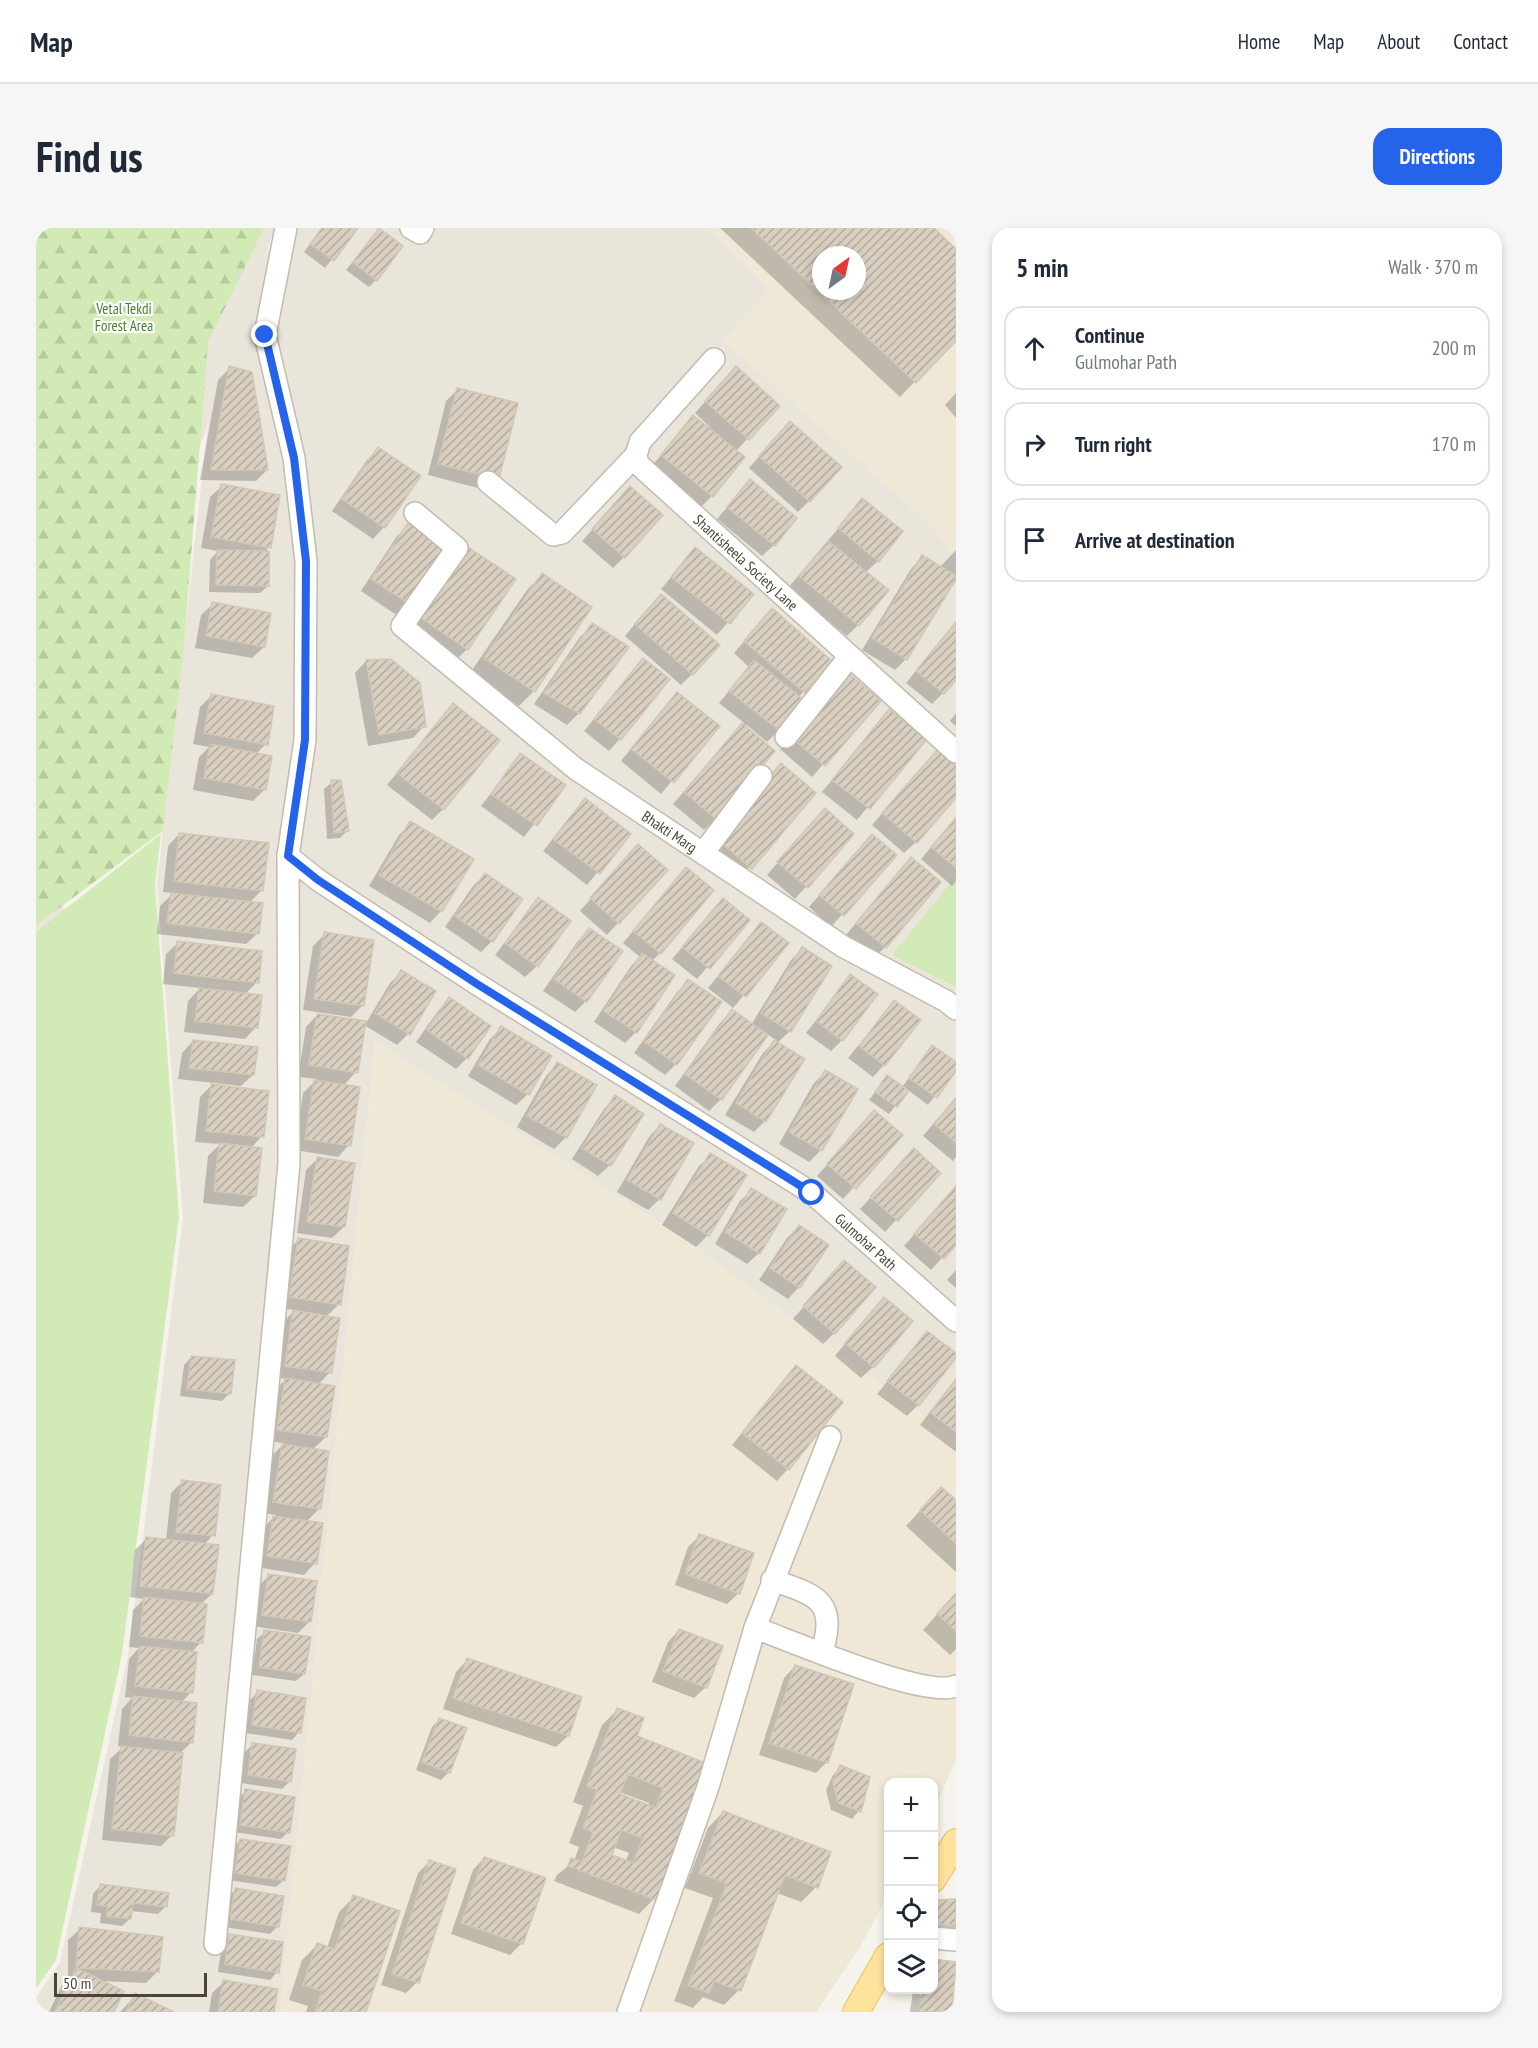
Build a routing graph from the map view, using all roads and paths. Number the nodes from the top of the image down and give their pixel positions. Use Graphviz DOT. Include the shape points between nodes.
graph roads {
  1 [pos="286,228"];
  2 [pos="411,228"];
  3 [pos="423,228"];
  4 [pos="714,359"];
  5 [pos="636,455"];
  6 [pos="488,482"];
  7 [pos="415,513"];
  8 [pos="850,656"];
  9 [pos="786,737"];
  10 [pos="956,752"];
  11 [pos="761,776"];
  12 [pos="705,852"];
  13 [pos="288,856"];
  14 [pos="956,1009"];
  15 [pos="956,1321"];
  16 [pos="830,1437"];
  17 [pos="772,1580"];
  18 [pos="755,1628"];
  19 [pos="822,1652"];
  20 [pos="956,1686"];
  21 [pos="956,1842"];
  22 [pos="938,1871"];
  23 [pos="938,1938"];
  24 [pos="956,1940"];
  25 [pos="215,1944"];
  26 [pos="884,1963"];
  27 [pos="628,2012"];
  28 [pos="856,2012"];
  1 -- 13 [label="street" via="265,335 294,458 306,561 305,740"];
  2 -- 3 [label="street" via="420,233"];
  4 -- 5 [label="street" via="640,442"];
  5 -- 6 [label="street" via="562,533 553,535"];
  5 -- 8 [label="street, Shantisheela Society Lane" via="638,464"];
  7 -- 12 [label="street, Bhakti Marg" via="457,548 402,626 576,769"];
  8 -- 9 [label="street"];
  8 -- 10 [label="street, Shantisheela Society Lane"];
  11 -- 12 [label="street"];
  12 -- 14 [label="street, Bhakti Marg" via="844,947 946,1000"];
  13 -- 15 [label="street, Gulmohar Path" via="318,880 477,984 812,1193"];
  13 -- 25 [label="street" via="289,1164"];
  16 -- 17 [label="street"];
  17 -- 18 [label="street"];
  17 -- 19 [label="street" via="813,1595 821,1603 828,1621"];
  18 -- 19 [label="street"];
  18 -- 27 [label="street" via="708,1787"];
  19 -- 20 [label="street" via="915,1685 950,1689"];
  21 -- 22 [label="main road"];
  23 -- 24 [label="street"];
  26 -- 28 [label="main road"];
}
